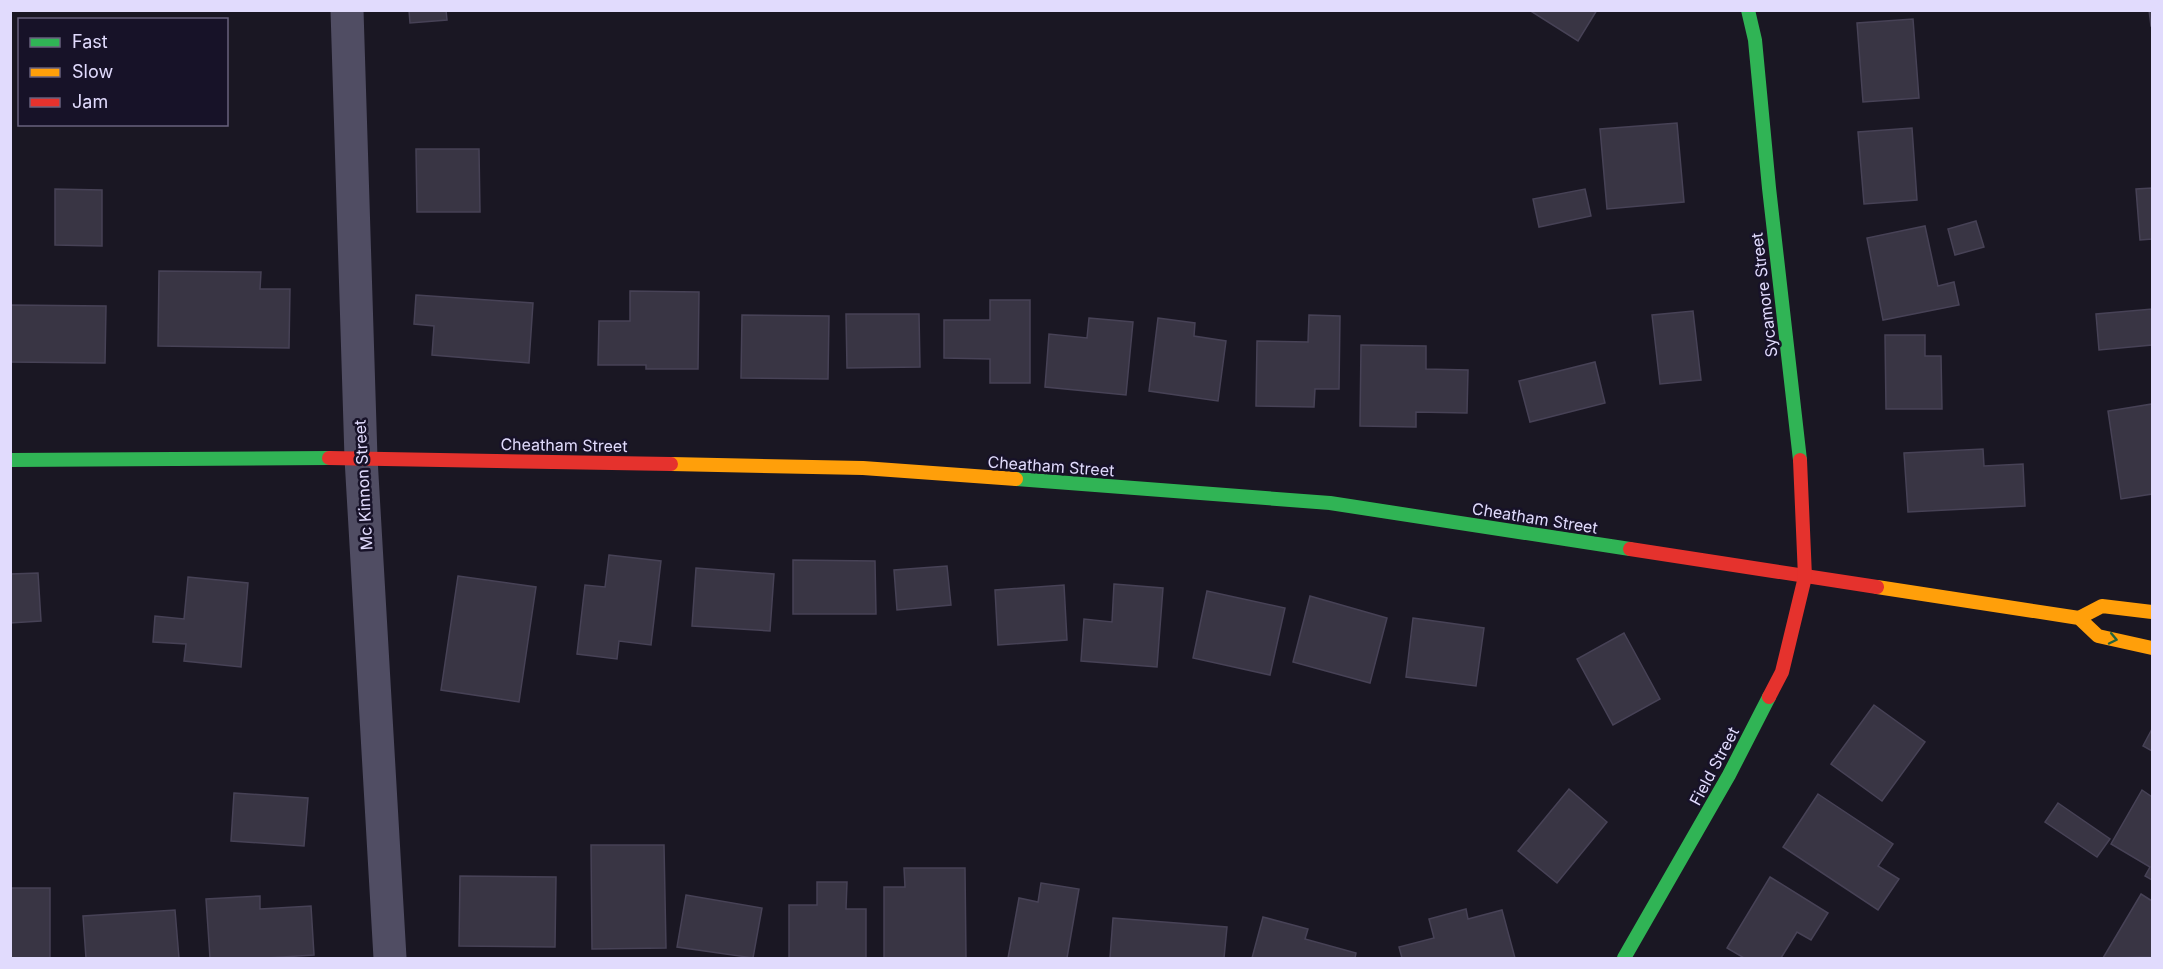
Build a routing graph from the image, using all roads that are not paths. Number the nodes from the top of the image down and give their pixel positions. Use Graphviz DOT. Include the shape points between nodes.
graph roads {
  1 [pos="347,10"];
  2 [pos="1748,10"];
  3 [pos="361,458"];
  4 [pos="10,460"];
  5 [pos="1805,578"];
  6 [pos="2152,612"];
  7 [pos="2079,618"];
  8 [pos="2152,648"];
  9 [pos="390,958"];
  10 [pos="1624,958"];
  1 -- 3 [label="street, Mc Kinnon Street"];
  2 -- 5 [label="street, Sycamore Street" via="1755,40 1801,469"];
  3 -- 4 [label="street, Cheatham Street"];
  3 -- 5 [label="street, Cheatham Street" via="863,468 1330,503"];
  3 -- 9 [label="street, Mc Kinnon Street"];
  5 -- 7 [label="street, Cheatham Street"];
  5 -- 10 [label="street, Field Street" via="1782,672 1729,775"];
  6 -- 7 [label="street" via="2102,606"];
  7 -- 8 [label="street, one-way" via="2098,636"];
}
